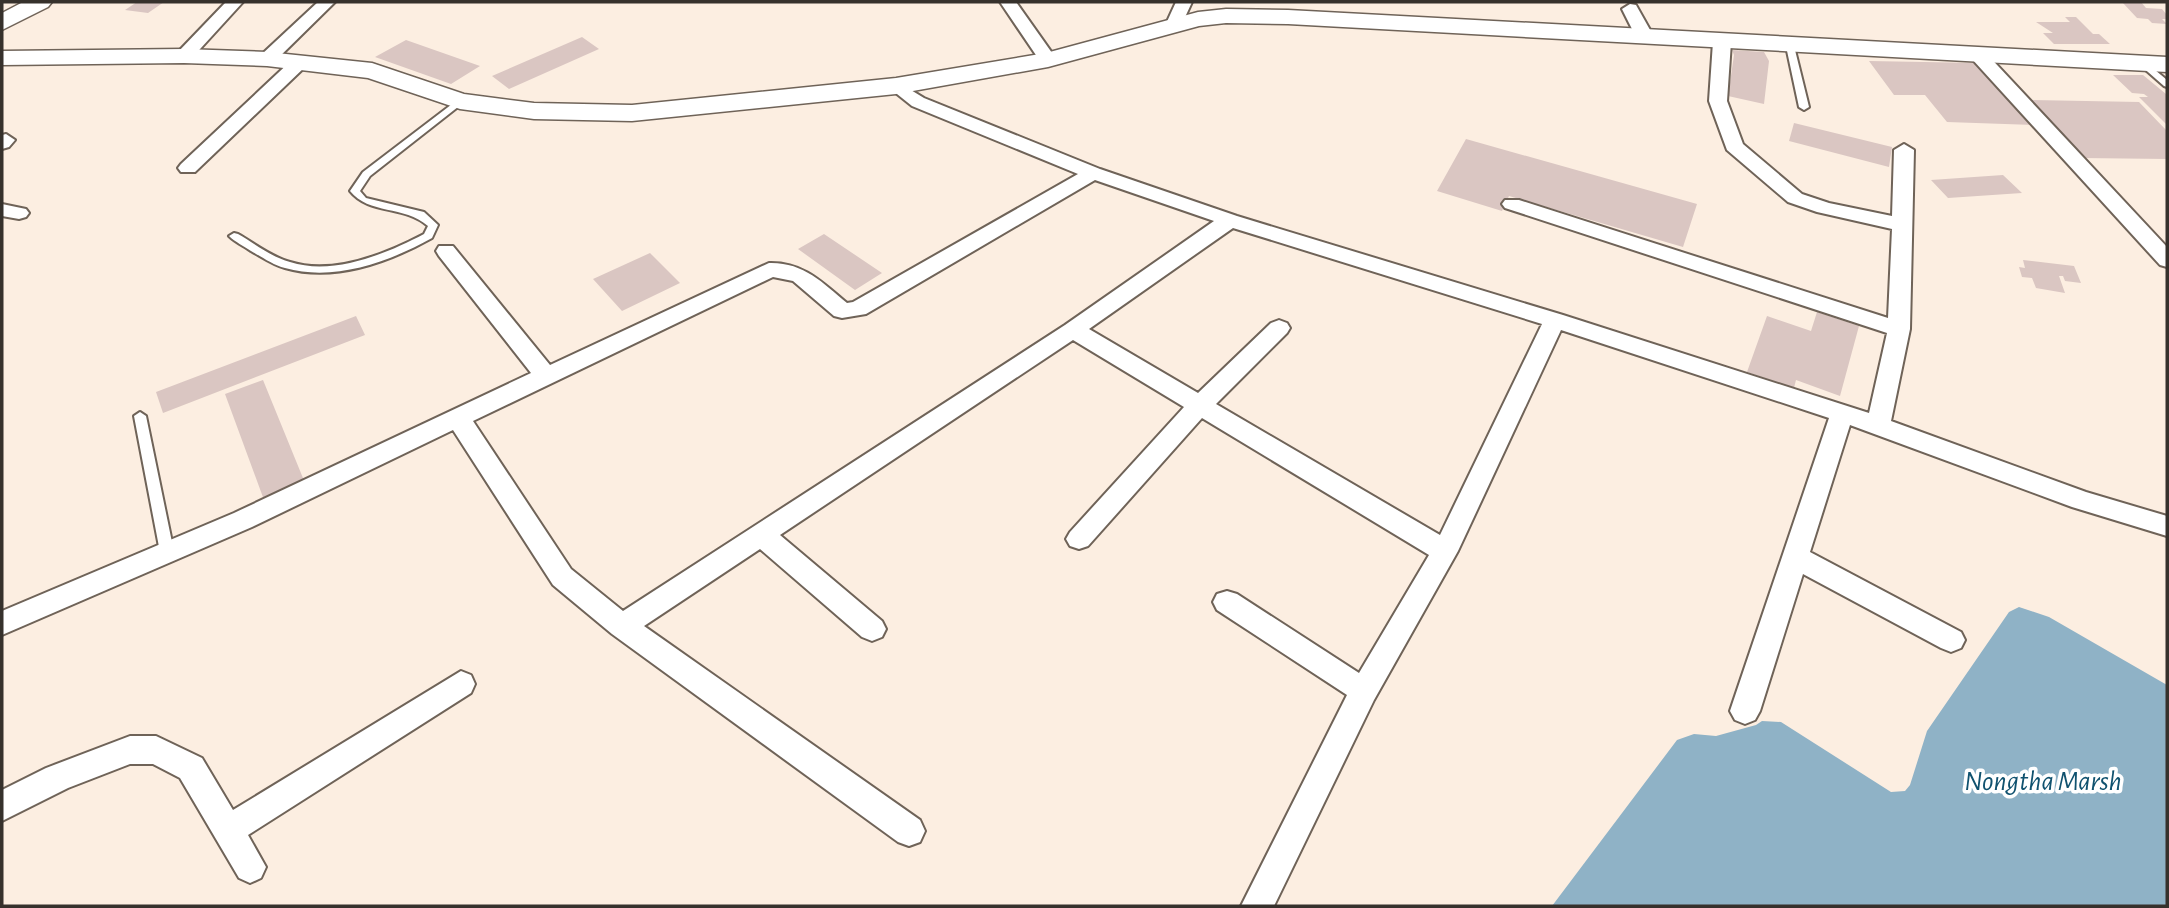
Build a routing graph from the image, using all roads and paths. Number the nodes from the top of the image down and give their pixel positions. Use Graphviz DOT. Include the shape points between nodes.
graph roads {
  1 [pos="40,2"];
  2 [pos="235,2"];
  3 [pos="327,2"];
  4 [pos="1008,2"];
  5 [pos="1184,2"];
  6 [pos="1630,9"];
  7 [pos="2,23"];
  8 [pos="1173,26"];
  9 [pos="1645,37"];
  10 [pos="1722,42"];
  11 [pos="1790,46"];
  12 [pos="1978,55"];
  13 [pos="184,56"];
  14 [pos="2,58"];
  15 [pos="267,59"];
  16 [pos="1048,60"];
  17 [pos="300,62"];
  18 [pos="2155,64"];
  19 [pos="2167,84"];
  20 [pos="896,86"];
  21 [pos="460,101"];
  22 [pos="1804,107"];
  23 [pos="1904,150"];
  24 [pos="188,168"];
  25 [pos="1093,173"];
  26 [pos="1512,204"];
  27 [pos="1230,220"];
  28 [pos="1902,225"];
  29 [pos="233,236"];
  30 [pos="446,251"];
  31 [pos="2167,260"];
  32 [pos="1555,320"];
  33 [pos="1279,328"];
  34 [pos="1899,329"];
  35 [pos="1073,330"];
  36 [pos="547,377"];
  37 [pos="1200,405"];
  38 [pos="1842,413"];
  39 [pos="140,416"];
  40 [pos="458,418"];
  41 [pos="1878,426"];
  42 [pos="2167,526"];
  43 [pos="762,535"];
  44 [pos="1079,539"];
  45 [pos="1445,551"];
  46 [pos="167,552"];
  47 [pos="1795,557"];
  48 [pos="1227,602"];
  49 [pos="2,623"];
  50 [pos="622,626"];
  51 [pos="872,629"];
  52 [pos="1951,640"];
  53 [pos="461,684"];
  54 [pos="1364,691"];
  55 [pos="1745,711"];
  56 [pos="2,806"];
  57 [pos="228,830"];
  58 [pos="909,831"];
  59 [pos="250,867"];
  60 [pos="1257,906"];
  1 -- 7 [label="street"];
  2 -- 13 [label="street"];
  3 -- 15 [label="street"];
  4 -- 16 [label="street"];
  5 -- 8 [label="street"];
  6 -- 9 [label="street"];
  8 -- 9 [label="street" via="1226,16 1288,17"];
  8 -- 16 [label="street"];
  9 -- 10 [label="street"];
  10 -- 11 [label="street"];
  10 -- 28 [label="street" via="1718,102 1734,146 1795,198"];
  11 -- 12 [label="street"];
  11 -- 22 [label="lane"];
  12 -- 18 [label="street"];
  12 -- 31 [label="street"];
  13 -- 14 [label="street"];
  13 -- 15 [label="street"];
  15 -- 17 [label="street"];
  16 -- 20 [label="street"];
  17 -- 21 [label="street" via="372,71"];
  17 -- 24 [label="street"];
  18 -- 19 [label="lane"];
  20 -- 21 [label="street" via="632,113 534,111"];
  20 -- 25 [label="street" via="918,102"];
  21 -- 29 [label="lane" via="366,174 355,191 363,200 420,214 433,225 428,236 334,270 288,265"];
  23 -- 28 [label="street"];
  25 -- 27 [label="street"];
  25 -- 36 [label="street" via="858,309 842,312 794,270 769,270"];
  26 -- 34 [label="street"];
  27 -- 32 [label="street"];
  27 -- 35 [label="street"];
  28 -- 34 [label="street"];
  30 -- 36 [label="street"];
  32 -- 38 [label="street"];
  32 -- 45 [label="street"];
  33 -- 37 [label="street"];
  34 -- 41 [label="street"];
  35 -- 37 [label="street"];
  35 -- 43 [label="street"];
  36 -- 40 [label="street"];
  37 -- 44 [label="street"];
  37 -- 45 [label="street"];
  38 -- 41 [label="street"];
  38 -- 47 [label="street"];
  39 -- 46 [label="lane"];
  40 -- 46 [label="street"];
  40 -- 50 [label="street" via="562,577"];
  41 -- 42 [label="street" via="2081,500"];
  43 -- 50 [label="street"];
  43 -- 51 [label="street"];
  45 -- 54 [label="street"];
  46 -- 49 [label="street"];
  47 -- 52 [label="street"];
  47 -- 55 [label="street"];
  48 -- 54 [label="street"];
  50 -- 58 [label="street"];
  53 -- 57 [label="street"];
  54 -- 60 [label="street"];
  56 -- 57 [label="street" via="130,750 156,750 191,768"];
  57 -- 59 [label="street"];
}
